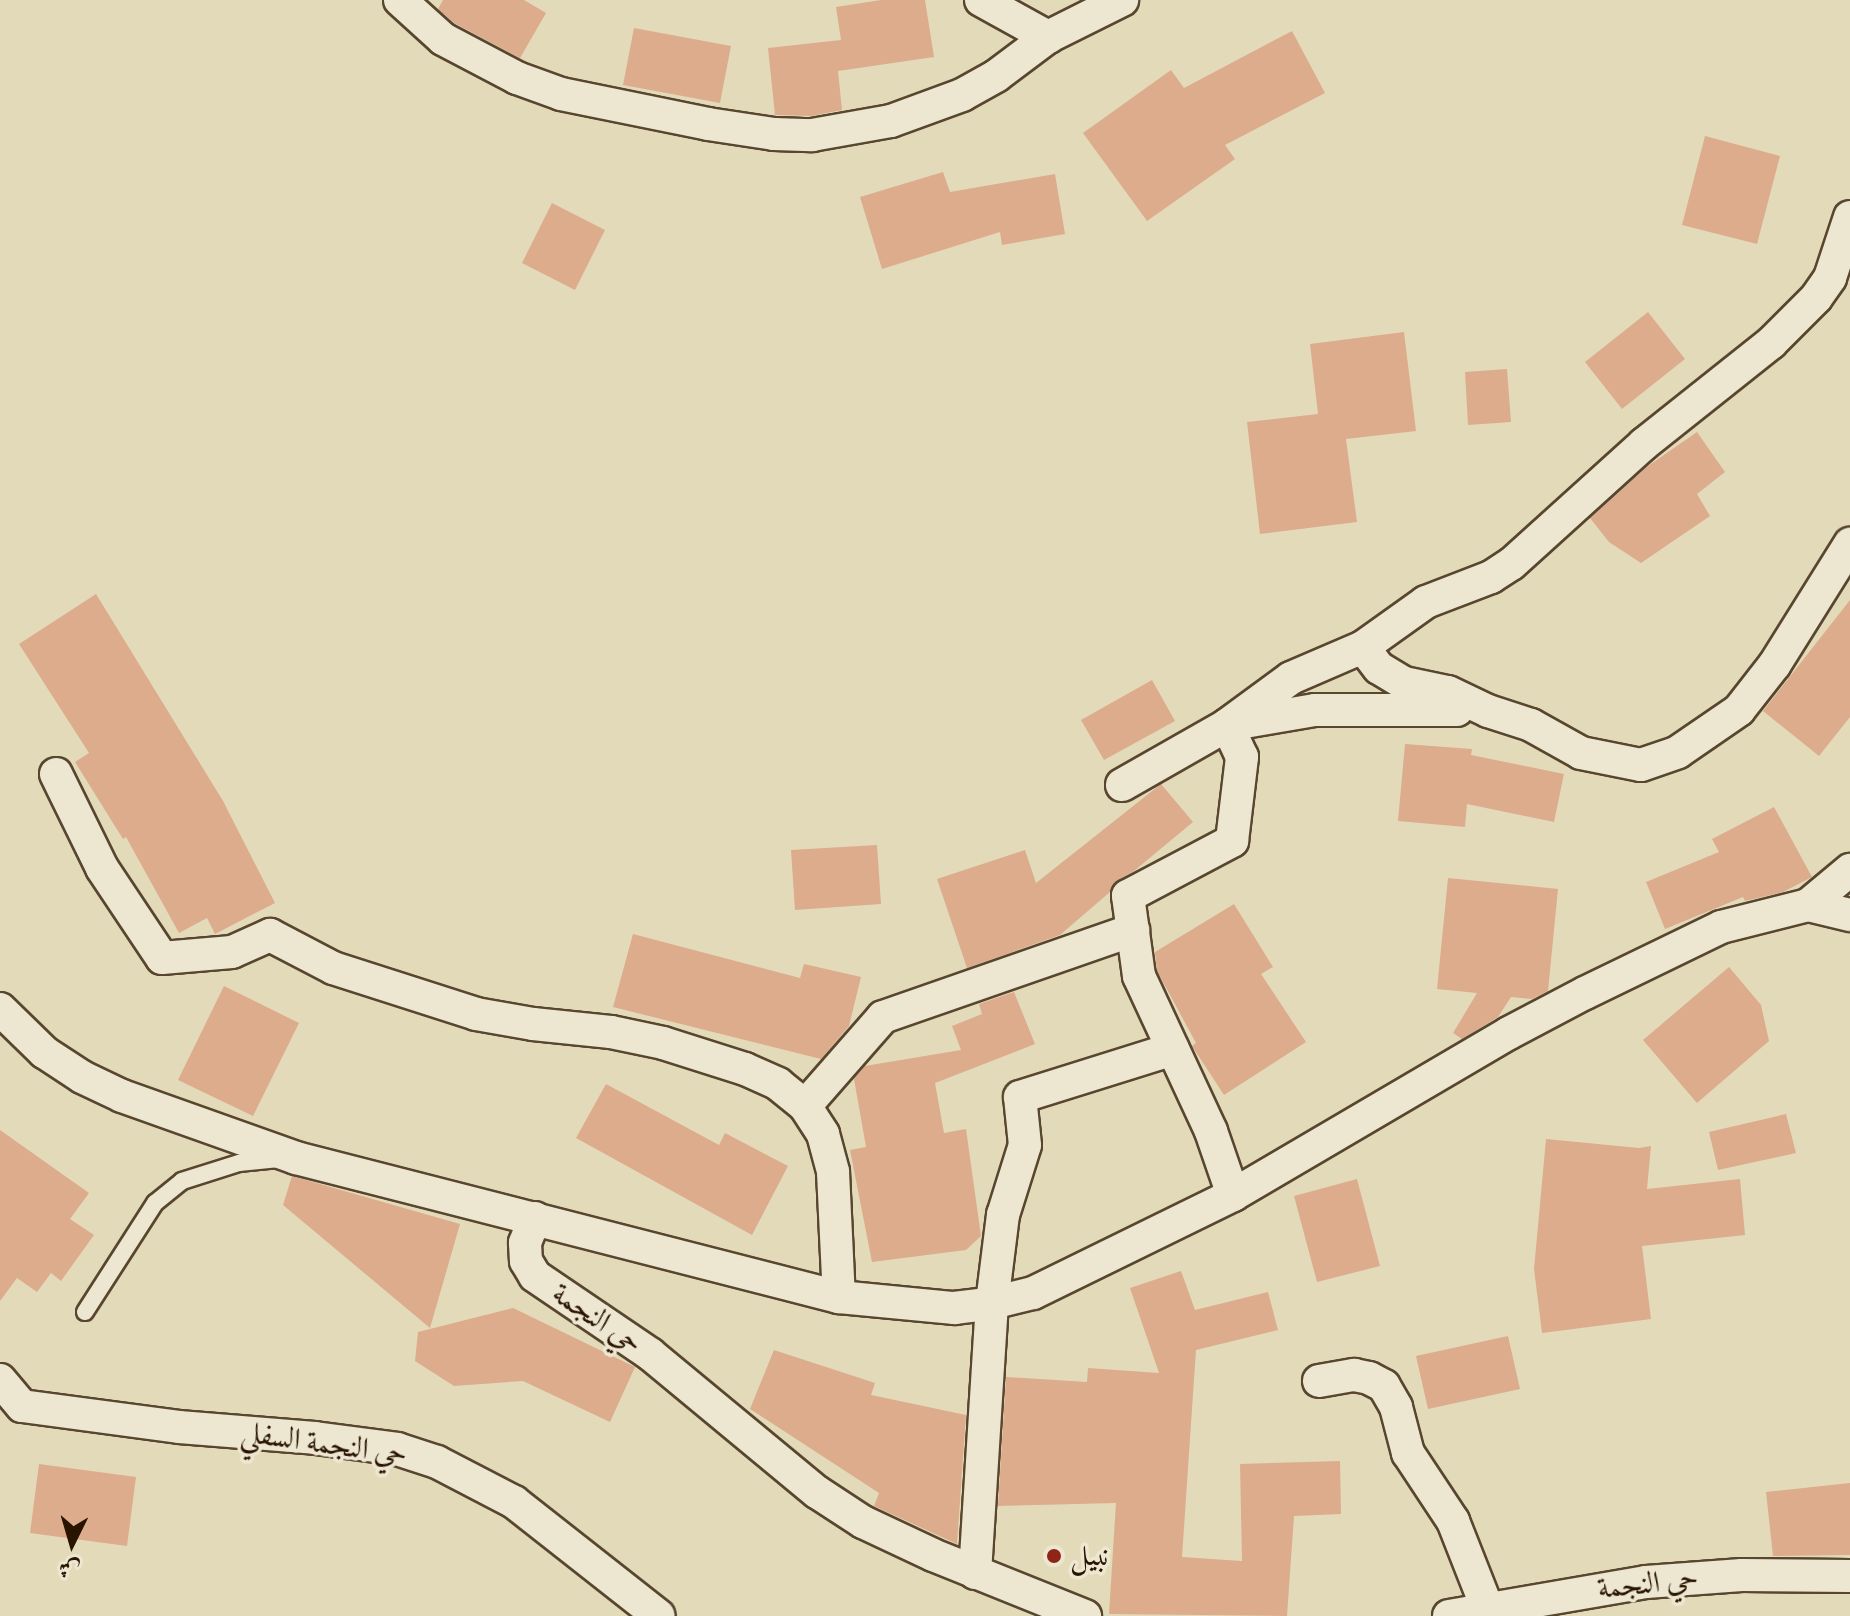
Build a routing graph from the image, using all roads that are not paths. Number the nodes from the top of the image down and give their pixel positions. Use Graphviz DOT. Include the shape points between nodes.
graph roads {
  1 [pos="400,0"];
  2 [pos="981,0"];
  3 [pos="1122,0"];
  4 [pos="1048,37"];
  5 [pos="1850,217"];
  6 [pos="1850,544"];
  7 [pos="1363,647"];
  8 [pos="1488,711"];
  9 [pos="1227,725"];
  10 [pos="56,774"];
  11 [pos="1122,785"];
  12 [pos="1850,870"];
  13 [pos="1808,905"];
  14 [pos="1850,915"];
  15 [pos="1133,930"];
  16 [pos="0,1009"];
  17 [pos="1173,1049"];
  18 [pos="805,1106"];
  19 [pos="296,1158"];
  20 [pos="1233,1195"];
  21 [pos="535,1218"];
  22 [pos="839,1297"];
  23 [pos="992,1303"];
  24 [pos="85,1312"];
  25 [pos="0,1380"];
  26 [pos="1319,1381"];
  27 [pos="975,1573"];
  28 [pos="1850,1576"];
  29 [pos="1488,1610"];
  30 [pos="659,1616"];
  31 [pos="1085,1616"];
  32 [pos="1449,1616"];
  1 -- 4 [label="street" via="443,39 517,78 561,94 774,134 850,129 928,109 996,76"];
  2 -- 4 [label="street"];
  3 -- 4 [label="street"];
  5 -- 7 [label="street" via="1830,278 1771,343 1644,444 1511,564 1426,602"];
  6 -- 8 [label="street" via="1775,664 1739,710 1678,752 1641,765 1615,762 1581,753 1531,725"];
  7 -- 8 [label="street" via="1388,677 1448,692"];
  7 -- 9 [label="street" via="1291,678"];
  8 -- 9 [label="street" via="1315,710"];
  9 -- 11 [label="street"];
  9 -- 15 [label="street" via="1242,757 1232,841 1128,896"];
  10 -- 18 [label="street" via="102,868 162,958 232,952 270,935 333,968 476,1014 611,1032 745,1069 778,1084"];
  12 -- 13 [label="street"];
  13 -- 14 [label="street"];
  13 -- 20 [label="street" via="1721,927 1585,993"];
  15 -- 17 [label="street" via="1139,976"];
  15 -- 18 [label="street" via="883,1017"];
  16 -- 19 [label="street" via="44,1052 82,1077"];
  17 -- 20 [label="street"];
  17 -- 23 [label="street" via="1020,1097 1025,1145 1003,1215"];
  18 -- 22 [label="street" via="823,1134 833,1172"];
  19 -- 21 [label="street"];
  19 -- 24 [label="lane" via="239,1163 182,1181 155,1203"];
  20 -- 23 [label="street" via="1033,1293"];
  21 -- 22 [label="street"];
  21 -- 27 [label="street, حي النجمة" via="525,1243 526,1261 549,1288 650,1354 817,1492 863,1522"];
  22 -- 23 [label="street" via="918,1307"];
  23 -- 27 [label="street"];
  25 -- 30 [label="street, حي النجمة السفلي" via="22,1406 397,1449 437,1462 514,1502"];
  26 -- 29 [label="street" via="1354,1375 1384,1386 1396,1407 1408,1453 1453,1521"];
  27 -- 31 [label="street, حي النجمة"];
  28 -- 29 [label="street, حي النجمة" via="1742,1575 1646,1582"];
  29 -- 32 [label="street, حي النجمة"];
}
